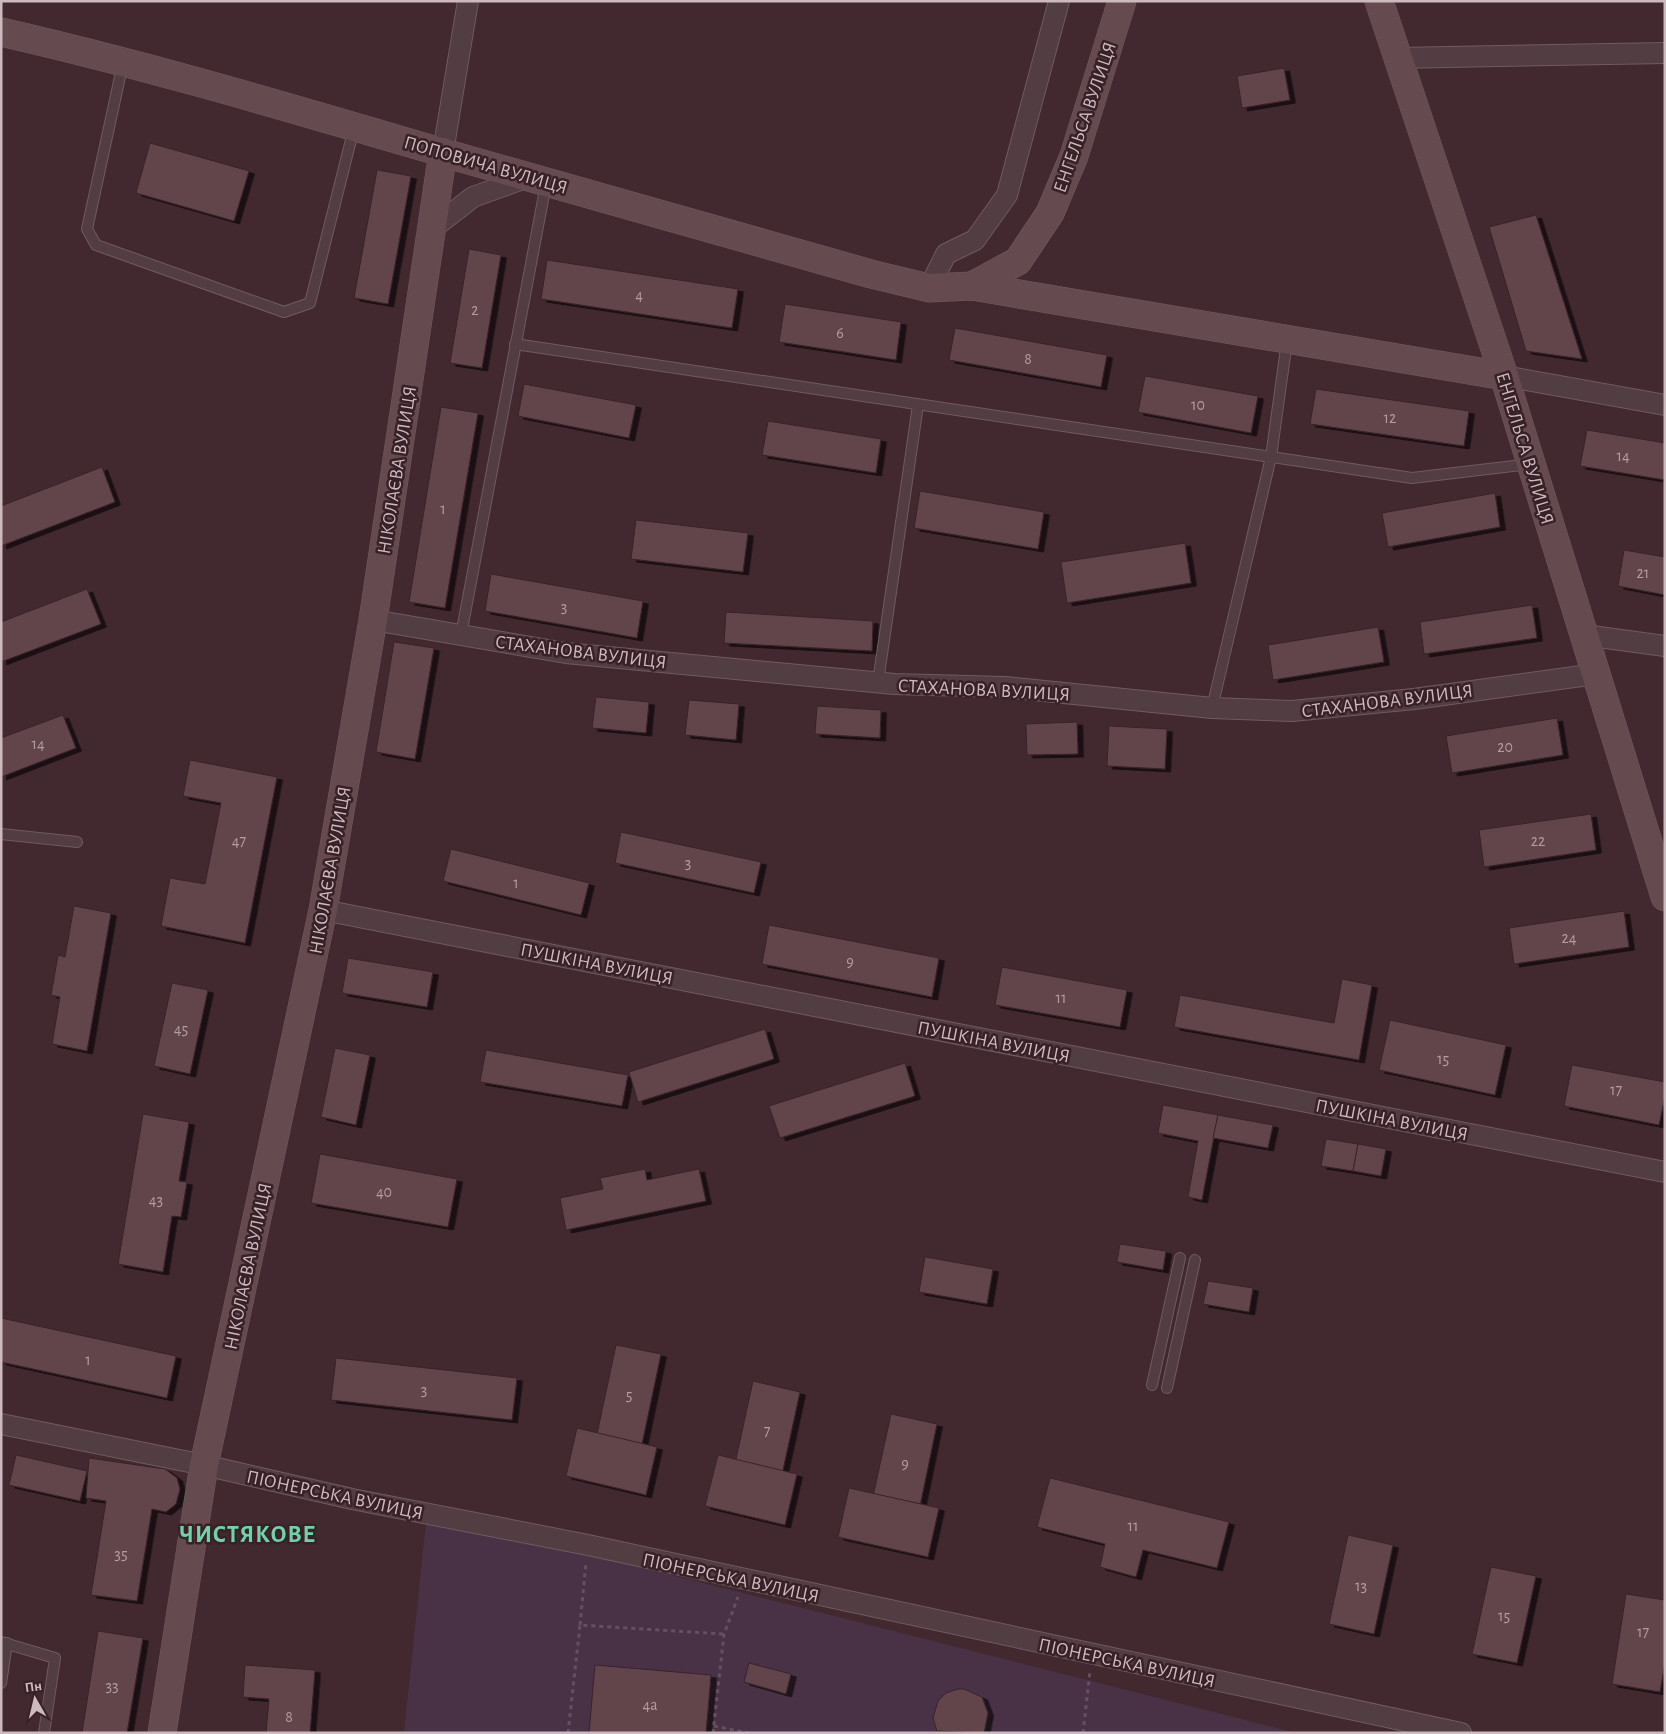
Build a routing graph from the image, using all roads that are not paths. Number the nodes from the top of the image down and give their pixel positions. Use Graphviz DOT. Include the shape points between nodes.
graph roads {
  1 [pos="468,1"];
  2 [pos="1059,1"];
  3 [pos="1122,1"];
  4 [pos="1379,1"];
  5 [pos="1,32"];
  6 [pos="1665,53"];
  7 [pos="1396,58"];
  8 [pos="123,62"];
  9 [pos="355,125"];
  10 [pos="443,152"];
  11 [pos="538,179"];
  12 [pos="433,228"];
  13 [pos="972,286"];
  14 [pos="929,288"];
  15 [pos="1287,340"];
  16 [pos="516,344"];
  17 [pos="1504,376"];
  18 [pos="918,404"];
  19 [pos="1665,405"];
  20 [pos="1271,457"];
  21 [pos="1531,464"];
  22 [pos="373,620"];
  23 [pos="461,635"];
  24 [pos="1584,636"];
  25 [pos="1665,646"];
  26 [pos="1596,674"];
  27 [pos="878,682"];
  28 [pos="1212,708"];
  29 [pos="1,834"];
  30 [pos="77,842"];
  31 [pos="1665,897"];
  32 [pos="323,910"];
  33 [pos="1665,1172"];
  34 [pos="1180,1258"];
  35 [pos="1195,1260"];
  36 [pos="1152,1385"];
  37 [pos="1167,1388"];
  38 [pos="1,1424"];
  39 [pos="204,1465"];
  40 [pos="4,1642"];
  41 [pos="1,1683"];
  42 [pos="44,1733"];
  43 [pos="162,1733"];
  44 [pos="1461,1733"];
  1 -- 10 [label="street, НІКОЛАЄВА ВУЛИЦЯ"];
  2 -- 14 [label="street" via="1007,195 975,240 946,254"];
  3 -- 13 [label="street, ЕНГЕЛЬСА ВУЛИЦЯ" via="1074,156 1050,213 1018,261"];
  4 -- 7 [label="street, ЕНГЕЛЬСА ВУЛИЦЯ"];
  5 -- 8 [label="street, ПОПОВИЧА ВУЛИЦЯ"];
  6 -- 7 [label="street"];
  7 -- 17 [label="street, ЕНГЕЛЬСА ВУЛИЦЯ"];
  8 -- 9 [label="street, ПОПОВИЧА ВУЛИЦЯ"];
  8 -- 9 [label="lane" via="87,229 96,245 284,312 310,303"];
  9 -- 10 [label="street, ПОПОВИЧА ВУЛИЦЯ"];
  10 -- 11 [label="street, ПОПОВИЧА ВУЛИЦЯ"];
  10 -- 12 [label="street, НІКОЛАЄВА ВУЛИЦЯ"];
  11 -- 12 [label="street" via="473,197"];
  11 -- 14 [label="street, ПОПОВИЧА ВУЛИЦЯ"];
  11 -- 16 [label="lane"];
  12 -- 22 [label="street, НІКОЛАЄВА ВУЛИЦЯ"];
  13 -- 14 [label="street, ПОПОВИЧА ВУЛИЦЯ"];
  13 -- 15 [label="street"];
  15 -- 17 [label="street"];
  15 -- 20 [label="lane"];
  16 -- 18 [label="lane"];
  16 -- 23 [label="lane"];
  17 -- 19 [label="street"];
  17 -- 21 [label="street, ЕНГЕЛЬСА ВУЛИЦЯ"];
  18 -- 20 [label="lane"];
  18 -- 27 [label="lane"];
  20 -- 21 [label="lane" via="1412,478"];
  20 -- 28 [label="lane"];
  21 -- 24 [label="street, ЕНГЕЛЬСА ВУЛИЦЯ"];
  22 -- 23 [label="street, СТАХАНОВА ВУЛИЦЯ"];
  22 -- 32 [label="street, НІКОЛАЄВА ВУЛИЦЯ"];
  23 -- 27 [label="street, СТАХАНОВА ВУЛИЦЯ" via="566,653"];
  24 -- 25 [label="street"];
  24 -- 26 [label="street, ЕНГЕЛЬСА ВУЛИЦЯ"];
  26 -- 28 [label="street, СТАХАНОВА ВУЛИЦЯ" via="1414,699 1292,711"];
  26 -- 31 [label="street, ЕНГЕЛЬСА ВУЛИЦЯ"];
  27 -- 28 [label="street, СТАХАНОВА ВУЛИЦЯ" via="1005,687"];
  29 -- 30 [label="lane"];
  32 -- 33 [label="street, ПУШКІНА ВУЛИЦЯ"];
  32 -- 39 [label="street, НІКОЛАЄВА ВУЛИЦЯ"];
  34 -- 36 [label="lane"];
  35 -- 37 [label="lane"];
  38 -- 39 [label="street, ПІОНЕРСЬКА ВУЛИЦЯ"];
  39 -- 43 [label="street, НІКОЛАЄВА ВУЛИЦЯ"];
  39 -- 44 [label="street, ПІОНЕРСЬКА ВУЛИЦЯ"];
  40 -- 41 [label="lane"];
  40 -- 42 [label="lane" via="54,1658"];
}
